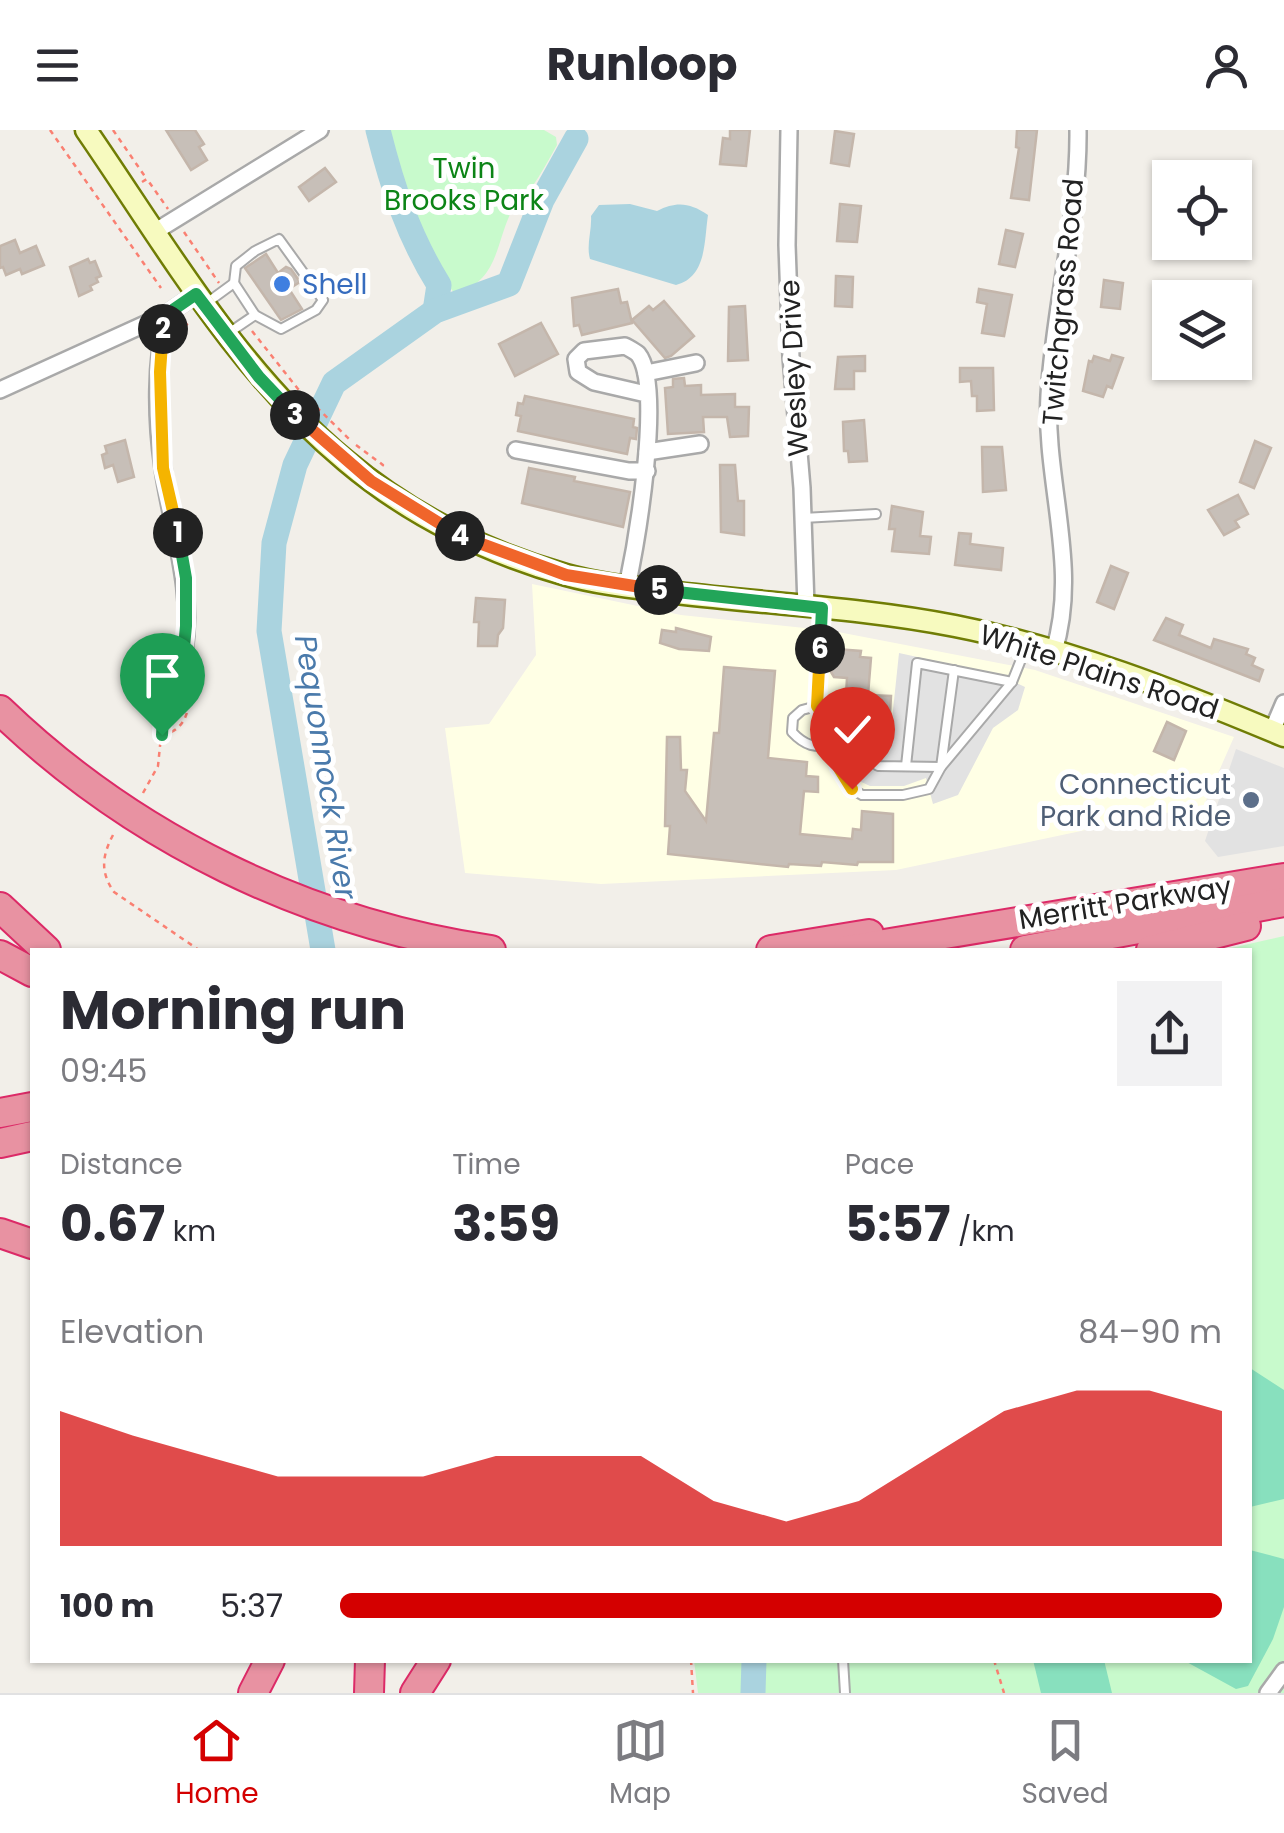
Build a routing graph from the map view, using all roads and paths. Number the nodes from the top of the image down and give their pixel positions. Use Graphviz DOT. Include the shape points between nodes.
graph roads {
  1 [pos="50,130"];
  2 [pos="86,130"];
  3 [pos="113,130"];
  4 [pos="320,130"];
  5 [pos="789,130"];
  6 [pos="1078,130"];
  7 [pos="147,179"];
  8 [pos="127,190"];
  9 [pos="176,219"];
  10 [pos="156,231"];
  11 [pos="234,283"];
  12 [pos="162,288"];
  13 [pos="224,290"];
  14 [pos="200,300"];
  15 [pos="167,314"];
  16 [pos="256,315"];
  17 [pos="246,322"];
  18 [pos="226,334"];
  19 [pos="696,363"];
  20 [pos="646,373"];
  21 [pos="0,390"];
  22 [pos="646,394"];
  23 [pos="291,397"];
  24 [pos="700,444"];
  25 [pos="516,450"];
  26 [pos="648,452"];
  27 [pos="350,453"];
  28 [pos="647,471"];
  29 [pos="876,514"];
  30 [pos="803,518"];
  31 [pos="628,586"];
  32 [pos="814,607"];
  33 [pos="1027,644"];
  34 [pos="1054,652"];
  35 [pos="954,670"];
  36 [pos="1012,682"];
  37 [pos="164,702"];
  38 [pos="1284,703"];
  39 [pos="817,706"];
  40 [pos="0,710"];
  41 [pos="1278,733"];
  42 [pos="866,738"];
  43 [pos="834,745"];
  44 [pos="906,766"];
  45 [pos="941,767"];
  46 [pos="142,795"];
  47 [pos="113,835"];
  48 [pos="1284,878"];
  49 [pos="1284,902"];
  50 [pos="0,907"];
  51 [pos="1040,916"];
  52 [pos="1284,916"];
  53 [pos="44,948"];
  54 [pos="196,948"];
  55 [pos="481,948"];
  56 [pos="784,948"];
  57 [pos="859,948"];
  58 [pos="1037,948"];
  59 [pos="1159,948"];
  60 [pos="0,954"];
  61 [pos="30,971"];
  62 [pos="30,1107"];
  63 [pos="0,1113"];
  64 [pos="30,1136"];
  65 [pos="0,1143"];
  66 [pos="0,1233"];
  67 [pos="30,1243"];
  68 [pos="268,1663"];
  69 [pos="370,1663"];
  70 [pos="434,1663"];
  71 [pos="691,1663"];
  72 [pos="843,1663"];
  73 [pos="995,1663"];
  74 [pos="1284,1671"];
  75 [pos="418,1689"];
  76 [pos="1274,1692"];
  77 [pos="253,1693"];
  78 [pos="368,1693"];
  79 [pos="693,1693"];
  80 [pos="845,1693"];
  81 [pos="1004,1693"];
  1 -- 12 [label="path"];
  2 -- 8 [label="main road, White Plains Road"];
  3 -- 7 [label="path"];
  4 -- 9 [label="street"];
  5 -- 30 [label="street, Wesley Drive" via="790,339"];
  6 -- 34 [label="street, Twitchgrass Road" via="1049,396 1064,587"];
  7 -- 8 [label="path"];
  7 -- 9 [label="path"];
  8 -- 10 [label="main road, White Plains Road"];
  9 -- 10 [label="street"];
  9 -- 13 [label="path"];
  10 -- 14 [label="main road, White Plains Road"];
  11 -- 13 [label="lane"];
  11 -- 16 [label="lane"];
  11 -- 16 [label="lane" via="236,266 279,239 323,300 281,329"];
  13 -- 14 [label="lane"];
  14 -- 15 [label="street"];
  14 -- 18 [label="main road, White Plains Road"];
  15 -- 21 [label="street"];
  15 -- 37 [label="street" via="161,338 162,450 186,578 186,626 183,657"];
  16 -- 17 [label="lane"];
  17 -- 18 [label="lane"];
  17 -- 23 [label="path"];
  18 -- 23 [label="main road, White Plains Road"];
  19 -- 20 [label="street"];
  20 -- 22 [label="street"];
  20 -- 22 [label="street" via="638,354 625,346 584,351 576,359 578,372 594,382"];
  22 -- 26 [label="street"];
  23 -- 27 [label="main road, White Plains Road"];
  23 -- 27 [label="path"];
  24 -- 26 [label="street"];
  25 -- 28 [label="street"];
  26 -- 28 [label="street"];
  27 -- 31 [label="main road, White Plains Road" via="392,495 466,540 566,575"];
  28 -- 31 [label="street"];
  29 -- 30 [label="lane"];
  30 -- 32 [label="street, Wesley Drive"];
  31 -- 32 [label="main road, White Plains Road"];
  32 -- 33 [label="main road, White Plains Road" via="931,622"];
  32 -- 39 [label="lane"];
  33 -- 34 [label="main road, White Plains Road"];
  33 -- 36 [label="lane"];
  34 -- 41 [label="main road, White Plains Road"];
  35 -- 36 [label="lane"];
  35 -- 44 [label="lane" via="917,663"];
  35 -- 45 [label="lane"];
  36 -- 45 [label="lane"];
  37 -- 46 [label="path" via="158,766"];
  38 -- 41 [label="street"];
  39 -- 43 [label="lane"];
  39 -- 43 [label="lane" via="793,718 792,732 802,744"];
  40 -- 55 [label="highway" via="125,813 218,864 388,930"];
  42 -- 44 [label="lane" via="867,758 878,766"];
  43 -- 45 [label="lane" via="839,768 862,796 929,789"];
  44 -- 45 [label="lane"];
  47 -- 54 [label="path" via="103,864 114,892"];
  48 -- 51 [label="highway, Merritt Parkway"];
  49 -- 58 [label="highway, Merritt Parkway"];
  50 -- 53 [label="highway"];
  51 -- 56 [label="highway"];
  51 -- 57 [label="highway, Merritt Parkway"];
  52 -- 59 [label="highway"];
  60 -- 61 [label="highway"];
  62 -- 63 [label="highway"];
  64 -- 65 [label="highway"];
  66 -- 67 [label="highway"];
  68 -- 77 [label="highway"];
  69 -- 78 [label="highway"];
  70 -- 75 [label="highway"];
  71 -- 79 [label="path"];
  72 -- 80 [label="lane"];
  73 -- 81 [label="path"];
  74 -- 76 [label="street"];
}
